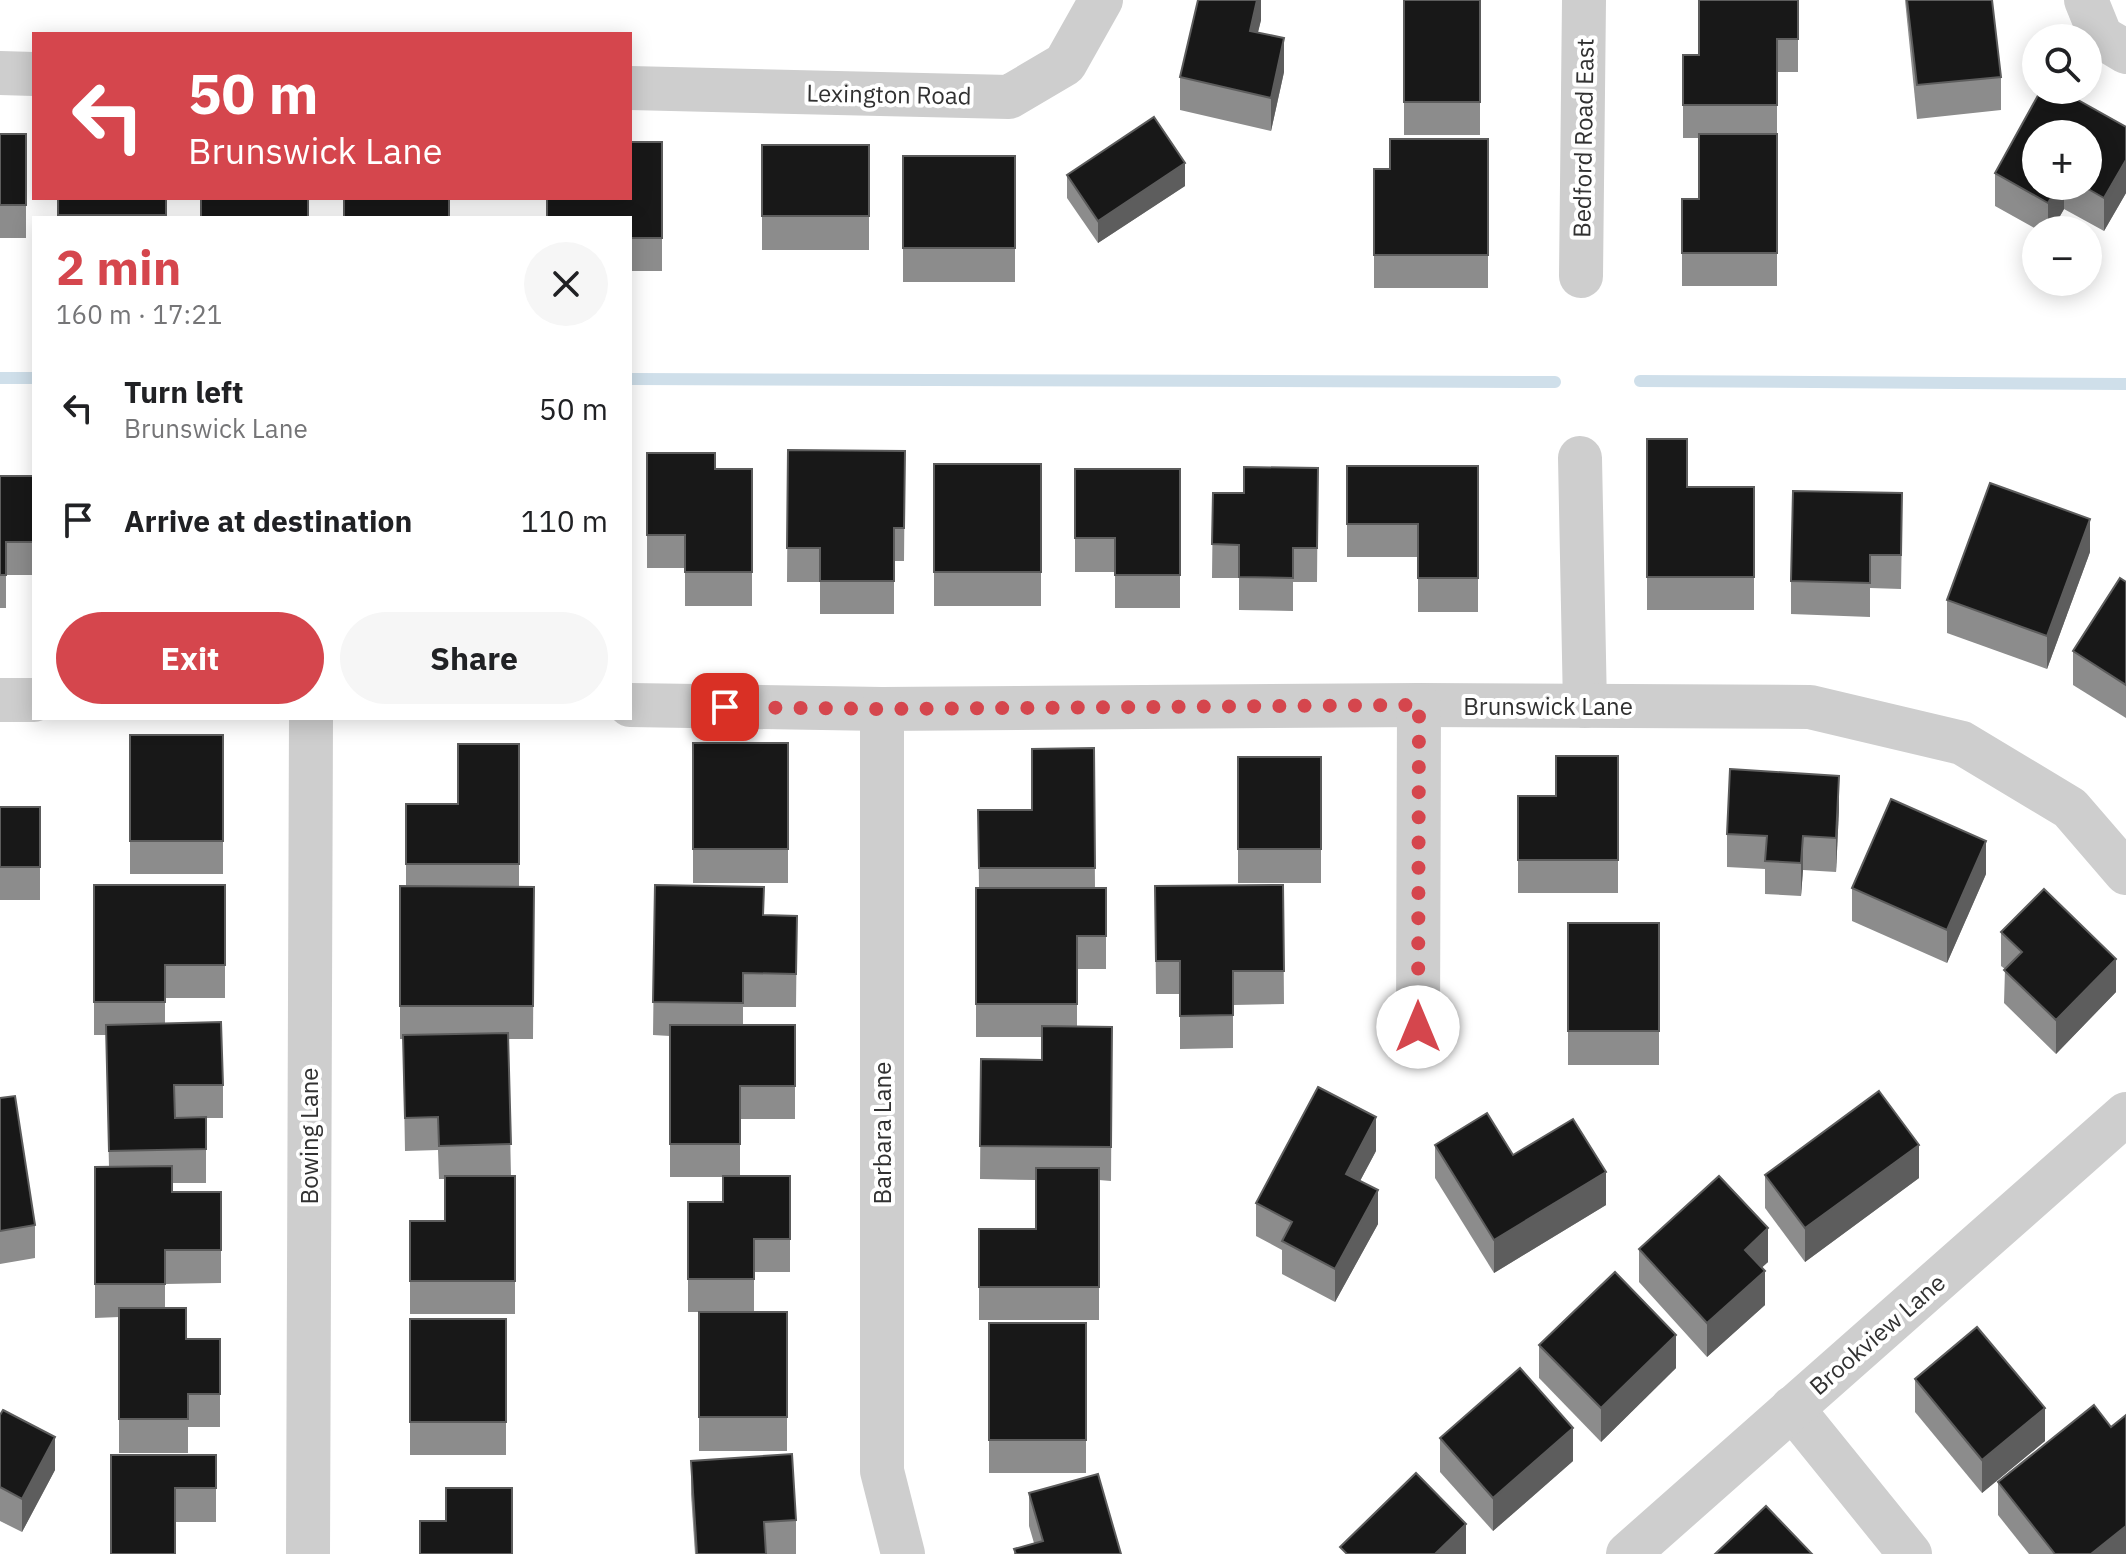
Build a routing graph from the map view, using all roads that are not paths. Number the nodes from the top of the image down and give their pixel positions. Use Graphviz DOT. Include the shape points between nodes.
graph roads {
  1 [pos="1101,0"];
  2 [pos="1584,0"];
  3 [pos="2086,0"];
  4 [pos="2126,52"];
  5 [pos="0,73"];
  6 [pos="32,74"];
  7 [pos="632,88"];
  8 [pos="1581,276"];
  9 [pos="1580,458"];
  10 [pos="0,700"];
  11 [pos="32,700"];
  12 [pos="632,705"];
  13 [pos="1419,705"];
  14 [pos="1585,706"];
  15 [pos="882,709"];
  16 [pos="311,720"];
  17 [pos="2126,873"];
  18 [pos="1418,1027"];
  19 [pos="2126,1114"];
  20 [pos="1792,1408"];
  21 [pos="308,1554"];
  22 [pos="903,1554"];
  23 [pos="1628,1554"];
  24 [pos="1910,1554"];
  1 -- 7 [label="street, Lexington Road" via="1065,64 1009,97"];
  2 -- 8 [label="street, Bedford Road East"];
  3 -- 4 [label="street" via="2101,37"];
  5 -- 6 [label="street"];
  9 -- 14 [label="street"];
  10 -- 11 [label="street"];
  12 -- 15 [label="street, Brunswick Lane"];
  13 -- 14 [label="street, Brunswick Lane"];
  13 -- 15 [label="street, Brunswick Lane"];
  13 -- 18 [label="street"];
  14 -- 17 [label="street, Brunswick Lane" via="1810,707 1962,743 2070,808"];
  15 -- 22 [label="street, Barbara Lane" via="882,1471"];
  16 -- 21 [label="street, Bowing Lane"];
  19 -- 20 [label="street, Brookview Lane"];
  20 -- 23 [label="street, Brookview Lane"];
  20 -- 24 [label="street"];
}
